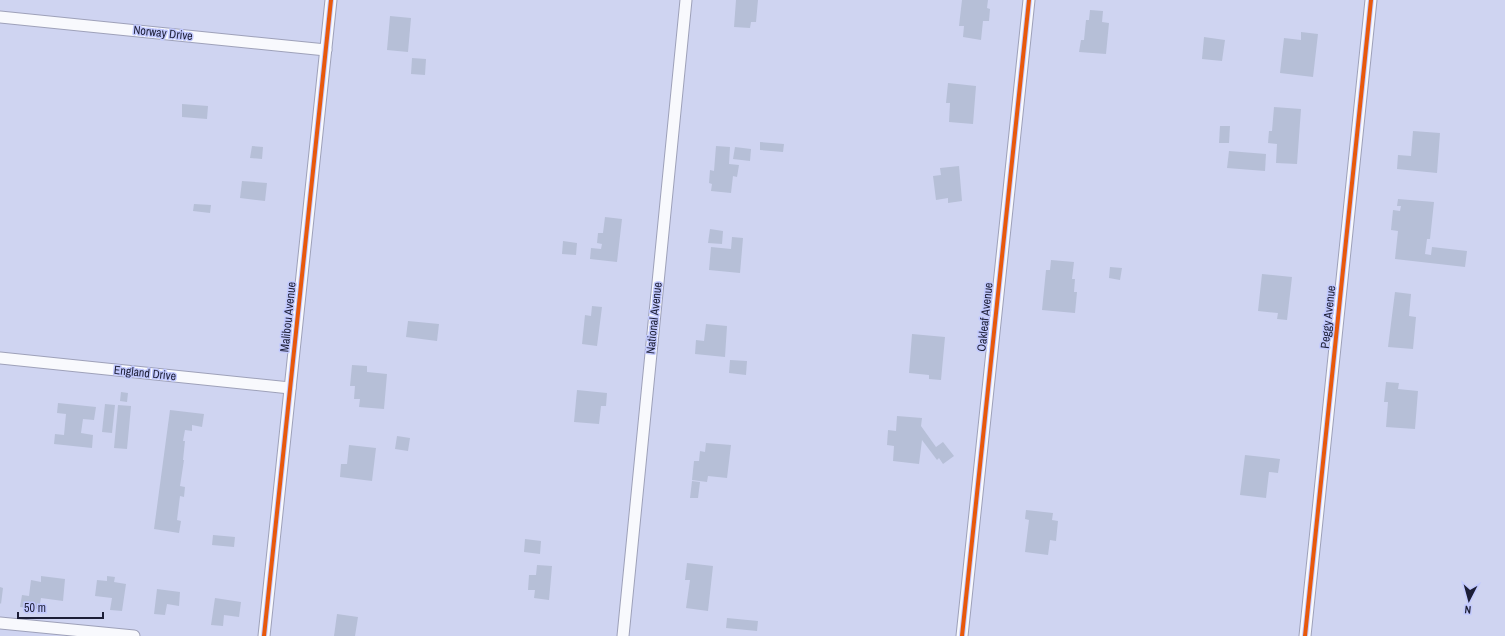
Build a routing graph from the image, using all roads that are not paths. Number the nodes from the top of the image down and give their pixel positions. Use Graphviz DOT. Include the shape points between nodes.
graph roads {
  1 [pos="331,0"];
  2 [pos="686,0"];
  3 [pos="1029,0"];
  4 [pos="1371,0"];
  5 [pos="0,17"];
  6 [pos="326,50"];
  7 [pos="0,358"];
  8 [pos="290,388"];
  9 [pos="0,623"];
  10 [pos="43,632"];
  11 [pos="134,636"];
  12 [pos="264,636"];
  13 [pos="623,636"];
  14 [pos="962,636"];
  15 [pos="1305,636"];
  1 -- 6 [label="street, Malibou Avenue"];
  2 -- 13 [label="street, National Avenue"];
  3 -- 14 [label="street, Oakleaf Avenue"];
  4 -- 15 [label="street, Peggy Avenue"];
  5 -- 6 [label="street, Norway Drive"];
  6 -- 8 [label="street, Malibou Avenue"];
  7 -- 8 [label="street, England Drive"];
  8 -- 12 [label="street, Malibou Avenue"];
  9 -- 10 [label="street"];
  10 -- 11 [label="street"];
}
